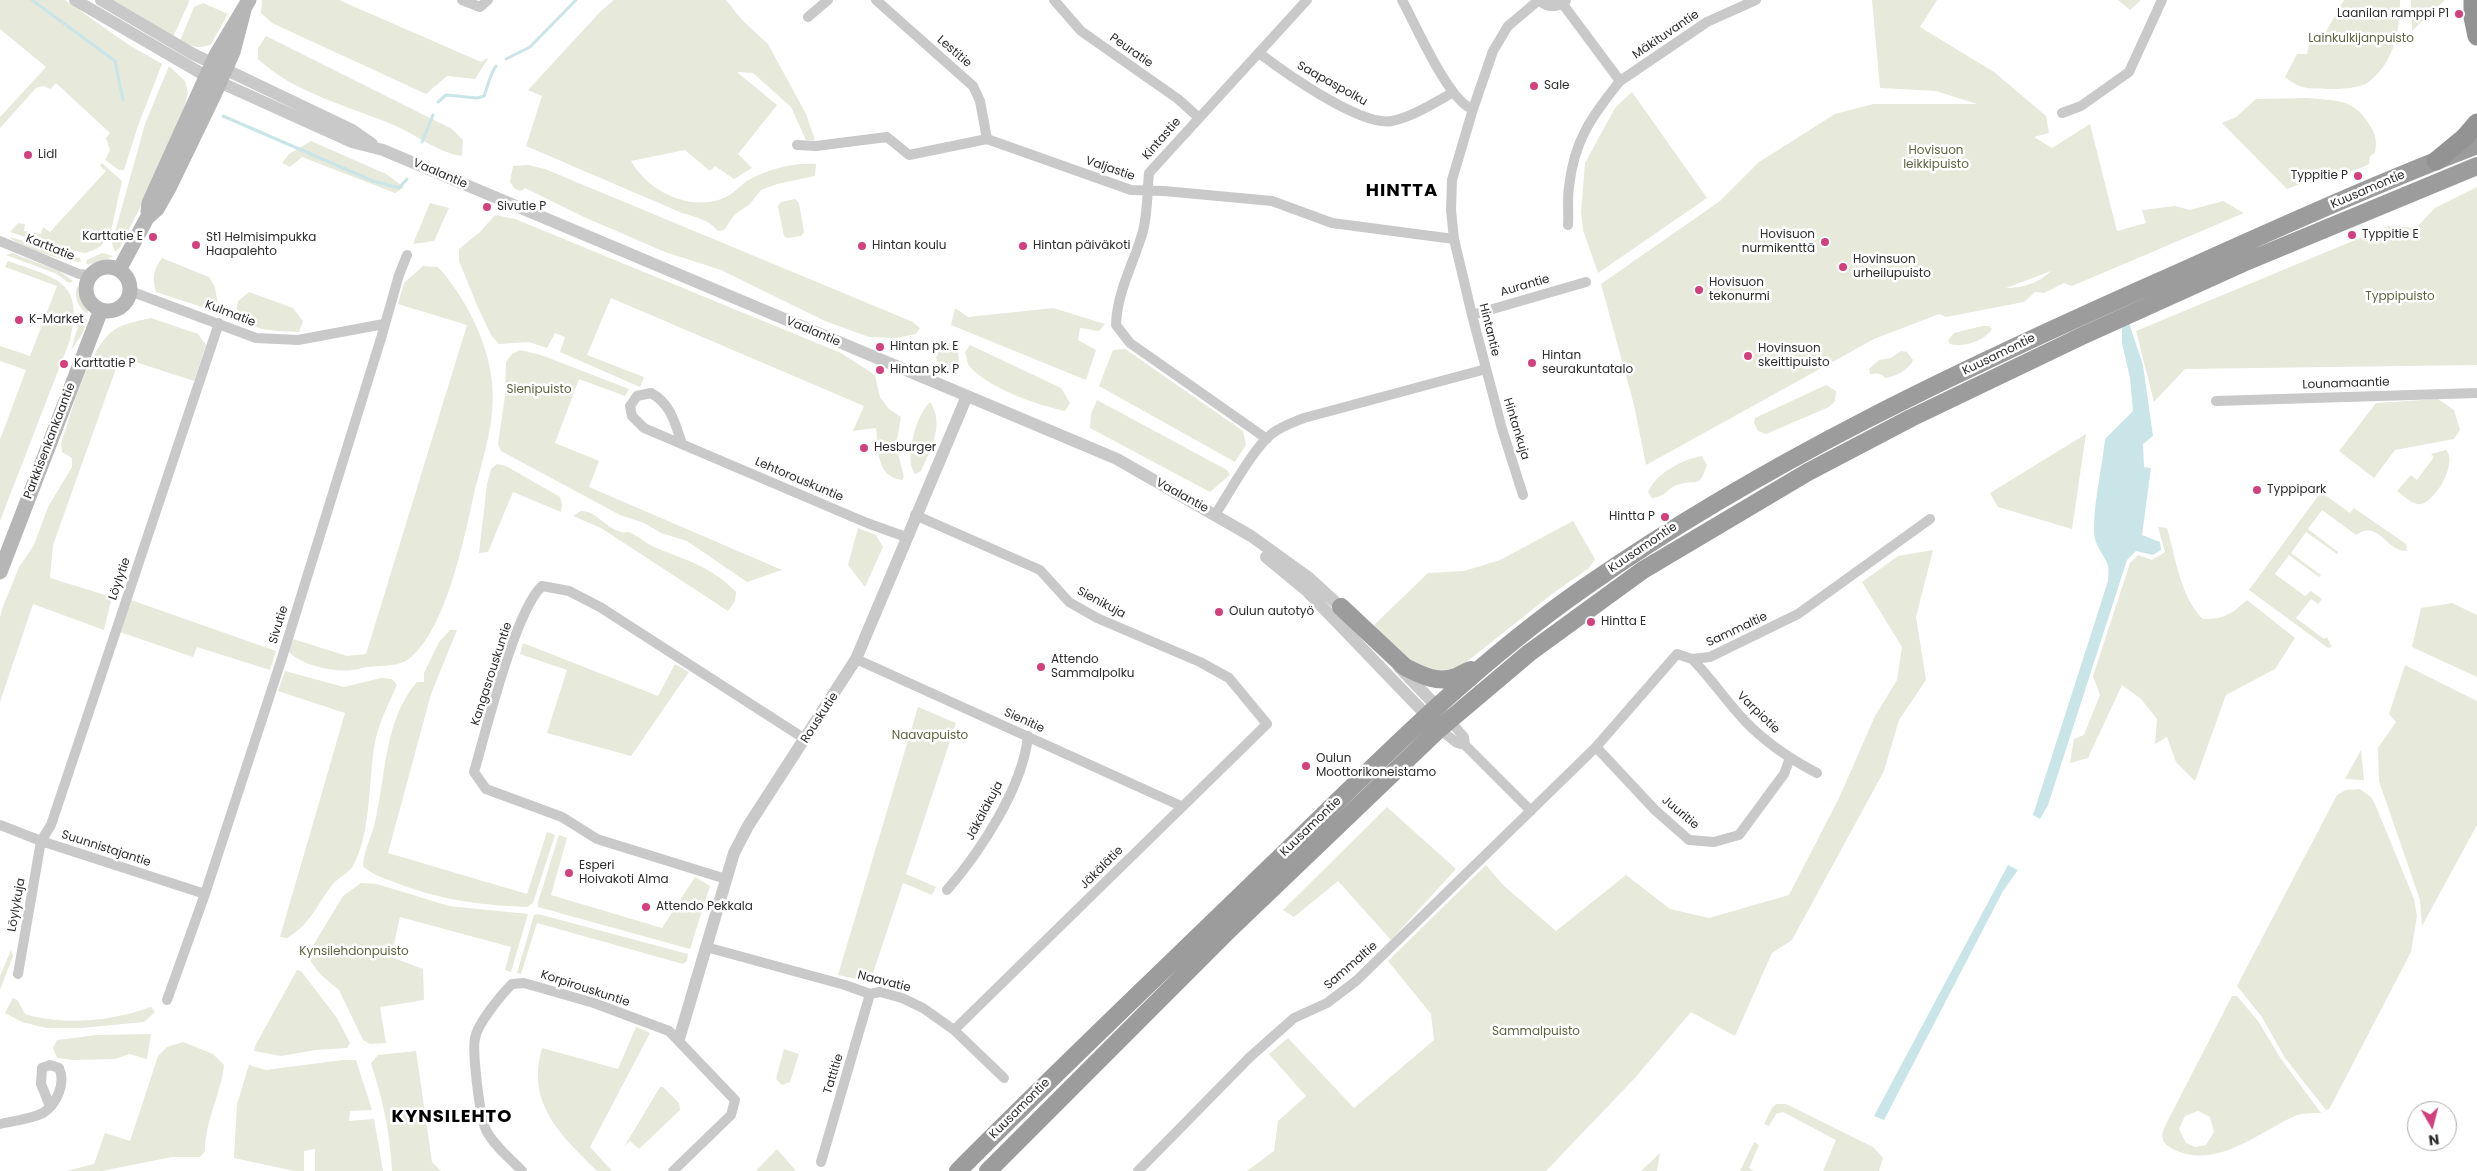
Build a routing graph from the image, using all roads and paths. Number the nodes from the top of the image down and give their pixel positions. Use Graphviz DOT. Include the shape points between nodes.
graph roads {
  1 [pos="75,0"];
  2 [pos="101,0"];
  3 [pos="462,0"];
  4 [pos="828,0"];
  5 [pos="876,0"];
  6 [pos="1054,0"];
  7 [pos="1402,0"];
  8 [pos="1540,0"];
  9 [pos="1756,0"];
  10 [pos="2162,0"];
  11 [pos="2474,0"];
  12 [pos="1304,1"];
  13 [pos="1563,2"];
  14 [pos="484,4"];
  15 [pos="247,5"];
  16 [pos="808,17"];
  17 [pos="2477,36"];
  18 [pos="1259,53"];
  19 [pos="216,73"];
  20 [pos="1620,81"];
  21 [pos="1452,93"];
  22 [pos="1473,109"];
  23 [pos="2062,113"];
  24 [pos="1198,117"];
  25 [pos="2477,123"];
  26 [pos="987,139"];
  27 [pos="797,145"];
  28 [pos="2477,145"];
  29 [pos="2436,161"];
  30 [pos="2477,166"];
  31 [pos="1147,191"];
  32 [pos="1568,225"];
  33 [pos="1454,239"];
  34 [pos="0,242"];
  35 [pos="407,255"];
  36 [pos="119,270"];
  37 [pos="91,276"];
  38 [pos="1586,282"];
  39 [pos="130,291"];
  40 [pos="101,310"];
  41 [pos="1472,316"];
  42 [pos="219,323"];
  43 [pos="384,324"];
  44 [pos="1486,369"];
  45 [pos="2477,393"];
  46 [pos="967,396"];
  47 [pos="2216,402"];
  48 [pos="1267,439"];
  49 [pos="682,444"];
  50 [pos="1523,495"];
  51 [pos="915,515"];
  52 [pos="1215,515"];
  53 [pos="1930,519"];
  54 [pos="1235,528"];
  55 [pos="906,537"];
  56 [pos="0,572"];
  57 [pos="1340,607"];
  58 [pos="856,659"];
  59 [pos="1692,659"];
  60 [pos="1484,666"];
  61 [pos="1431,711"];
  62 [pos="1267,724"];
  63 [pos="1444,725"];
  64 [pos="1028,736"];
  65 [pos="806,739"];
  66 [pos="1596,747"];
  67 [pos="1790,758"];
  68 [pos="1817,773"];
  69 [pos="1181,806"];
  70 [pos="1531,811"];
  71 [pos="0,825"];
  72 [pos="41,841"];
  73 [pos="726,879"];
  74 [pos="947,890"];
  75 [pos="206,894"];
  76 [pos="706,947"];
  77 [pos="18,974"];
  78 [pos="870,994"];
  79 [pos="167,1000"];
  80 [pos="954,1030"];
  81 [pos="679,1039"];
  82 [pos="1004,1078"];
  83 [pos="50,1106"];
  84 [pos="0,1124"];
  85 [pos="821,1162"];
  86 [pos="522,1171"];
  87 [pos="672,1171"];
  88 [pos="958,1171"];
  89 [pos="988,1171"];
  90 [pos="1138,1171"];
  1 -- 19 [label="street, Vaalantie"];
  2 -- 19 [label="street, Vaalantie"];
  3 -- 14 [label="street"];
  4 -- 16 [label="street"];
  5 -- 26 [label="street, Lestitie" via="973,86 980,101"];
  6 -- 24 [label="street, Peuratie" via="1081,31 1178,99"];
  7 -- 21 [label="street"];
  8 -- 13 [label="street" via="1550,5"];
  8 -- 22 [label="street, Hintantie" via="1508,26 1493,51"];
  9 -- 20 [label="street, Mäkituvantie" via="1707,22"];
  10 -- 23 [label="street" via="2129,72 2081,106"];
  11 -- 17 [label="highway"];
  12 -- 18 [label="street, Kintastie"];
  13 -- 20 [label="street"];
  15 -- 19 [label="main road" via="225,38"];
  18 -- 21 [label="street, Saapaspolku" via="1293,78 1358,114 1376,120 1392,121"];
  18 -- 24 [label="street, Kintastie"];
  19 -- 36 [label="main road" via="170,188 147,218"];
  19 -- 46 [label="street, Vaalantie" via="352,142 383,150"];
  20 -- 32 [label="street, Mäkituvantie" via="1592,117 1576,153 1568,189"];
  21 -- 22 [label="street"];
  22 -- 33 [label="street, Hintantie" via="1452,180"];
  24 -- 31 [label="street, Kintastie" via="1148,173"];
  25 -- 29 [label="highway"];
  26 -- 27 [label="street" via="910,155 887,137 816,146"];
  26 -- 31 [label="street, Valjastie" via="1104,182"];
  28 -- 29 [label="highway, Kuusamontie"];
  29 -- 60 [label="highway, Kuusamontie" via="2072,320 1835,436 1672,528 1581,590"];
  30 -- 63 [label="highway, Kuusamontie" via="2243,263 2082,336 1911,418 1808,472 1643,570 1529,653"];
  31 -- 33 [label="street, Valjastie" via="1272,201 1332,222"];
  31 -- 48 [label="street, Kintastie" via="1148,207 1143,232 1129,266 1116,311 1116,325 1130,342"];
  33 -- 41 [label="street, Hintantie"];
  34 -- 37 [label="street, Karttatie"];
  35 -- 43 [label="street, Sivutie"];
  36 -- 37 [label="main road" via="106,267"];
  36 -- 39 [label="main road" via="127,277"];
  37 -- 40 [label="main road" via="86,292 90,302"];
  38 -- 41 [label="street, Aurantie"];
  39 -- 40 [label="main road" via="122,307"];
  39 -- 42 [label="street, Kulmatie"];
  40 -- 56 [label="main road, Parkkisenkankaantie"];
  41 -- 44 [label="street, Hintantie"];
  42 -- 43 [label="street, Kulmatie" via="256,338 298,340"];
  42 -- 72 [label="street, Löylytie" via="51,825"];
  43 -- 75 [label="street, Sivutie"];
  44 -- 48 [label="street, Hintantie" via="1304,418 1277,430"];
  44 -- 50 [label="street, Hintankuja"];
  45 -- 47 [label="street, Lounamaantie"];
  46 -- 51 [label="street, Rouskutie"];
  46 -- 52 [label="street, Vaalantie" via="1116,459"];
  48 -- 52 [label="street, Hintantie"];
  49 -- 49 [label="street, Lehtorouskuntie" via="644,428 632,416 630,406 637,396 651,393 660,398 672,413"];
  49 -- 55 [label="street, Lehtorouskuntie"];
  51 -- 55 [label="street, Rouskutie"];
  51 -- 62 [label="street, Sienikuja" via="1040,570 1069,602 1229,678"];
  52 -- 54 [label="street, Vaalantie"];
  53 -- 59 [label="street, Sammaltie" via="1798,614 1710,657"];
  54 -- 57 [label="street, Vaalantie" via="1308,577"];
  54 -- 61 [label="street, Vaalantie" via="1306,590"];
  55 -- 58 [label="street, Rouskutie"];
  57 -- 60 [label="highway" via="1405,667 1417,673 1444,679"];
  57 -- 61 [label="street, Vaalantie"];
  58 -- 64 [label="street, Sienitie"];
  58 -- 65 [label="street, Rouskutie"];
  59 -- 66 [label="street, Sammaltie" via="1677,654"];
  59 -- 67 [label="street, Varpiotie" via="1746,722"];
  60 -- 61 [label="highway, Kuusamontie"];
  61 -- 63 [label="street, Vaalantie"];
  61 -- 88 [label="highway, Kuusamontie"];
  62 -- 69 [label="street, Jäkälätie"];
  63 -- 70 [label="street" via="1457,743 1465,745"];
  63 -- 89 [label="highway, Kuusamontie" via="1229,930"];
  64 -- 69 [label="street, Sienitie"];
  64 -- 74 [label="street, Jäkäläkuja" via="1013,787 992,830"];
  65 -- 73 [label="street, Rouskutie" via="748,826"];
  65 -- 73 [label="street, Kangasrouskuntie" via="600,607 569,591 542,586 534,594 513,642 474,772 486,789 562,817 597,839"];
  66 -- 67 [label="street, Juuritie" via="1655,810 1689,840 1714,842 1739,835 1784,774"];
  66 -- 70 [label="street, Sammaltie"];
  67 -- 68 [label="street, Varpiotie"];
  69 -- 80 [label="street, Jäkälätie" via="1043,946"];
  70 -- 90 [label="street, Sammaltie" via="1356,981 1327,1003 1294,1018 1250,1057"];
  71 -- 72 [label="street, Suunnistajantie"];
  72 -- 75 [label="street, Suunnistajantie"];
  72 -- 77 [label="street, Löylykuja"];
  73 -- 76 [label="street, Rouskutie"];
  75 -- 79 [label="street, Sivutie"];
  76 -- 78 [label="street, Naavatie"];
  76 -- 81 [label="street, Rouskutie"];
  78 -- 80 [label="street, Naavatie" via="880,992 902,998"];
  78 -- 85 [label="street, Tattitie"];
  80 -- 82 [label="street, Naavatie"];
  81 -- 86 [label="street, Korpirouskuntie" via="669,1031 594,1003 524,983 512,984 476,1034 474,1049 484,1126"];
  81 -- 87 [label="street, Korpirouskuntie" via="735,1100 731,1115"];
  83 -- 84 [label="street" via="43,1113"];
}
